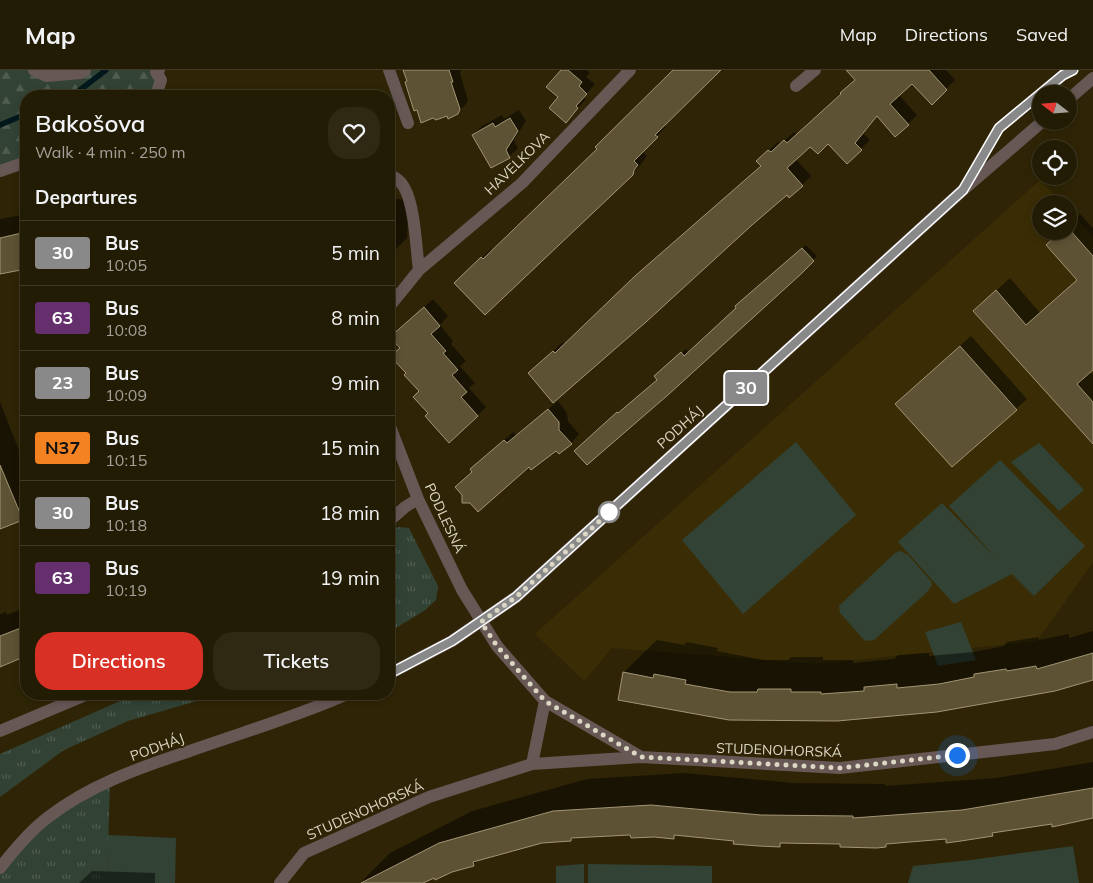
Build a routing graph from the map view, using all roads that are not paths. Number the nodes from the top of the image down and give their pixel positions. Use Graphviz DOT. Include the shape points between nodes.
graph roads {
  1 [pos="34,70"];
  2 [pos="86,70"];
  3 [pos="389,70"];
  4 [pos="630,70"];
  5 [pos="815,70"];
  6 [pos="156,71"];
  7 [pos="1093,78"];
  8 [pos="796,86"];
  9 [pos="158,90"];
  10 [pos="1078,91"];
  11 [pos="408,123"];
  12 [pos="1033,130"];
  13 [pos="20,164"];
  14 [pos="0,171"];
  15 [pos="395,178"];
  16 [pos="419,270"];
  17 [pos="395,300"];
  18 [pos="395,440"];
  19 [pos="418,499"];
  20 [pos="395,516"];
  21 [pos="481,622"];
  22 [pos="395,671"];
  23 [pos="74,700"];
  24 [pos="332,700"];
  25 [pos="545,701"];
  26 [pos="0,731"];
  27 [pos="1093,732"];
  28 [pos="641,757"];
  29 [pos="532,764"];
  30 [pos="0,868"];
  31 [pos="280,883"];
  1 -- 2 [label="street" via="46,76"];
  3 -- 11 [label="street"];
  4 -- 16 [label="street, HAVELKOVA" via="522,183"];
  5 -- 8 [label="street"];
  6 -- 9 [label="street" via="161,80"];
  7 -- 10 [label="street"];
  12 -- 21 [label="street, PODHÁJ" via="516,597"];
  13 -- 14 [label="street"];
  15 -- 16 [label="street" via="404,186 410,202"];
  16 -- 17 [label="street"];
  18 -- 19 [label="street, PODLESNÁ"];
  19 -- 20 [label="street"];
  19 -- 21 [label="street, PODLESNÁ"];
  21 -- 22 [label="street, PODHÁJ"];
  21 -- 25 [label="street, STUDENOHORSKÁ" via="497,646"];
  23 -- 26 [label="street"];
  24 -- 30 [label="street, PODHÁJ" via="110,781 46,819"];
  25 -- 28 [label="street, STUDENOHORSKÁ"];
  25 -- 29 [label="street"];
  27 -- 28 [label="street, STUDENOHORSKÁ" via="1055,744 840,768"];
  28 -- 29 [label="street, STUDENOHORSKÁ"];
  29 -- 31 [label="street, STUDENOHORSKÁ" via="429,797 304,853"];
}
